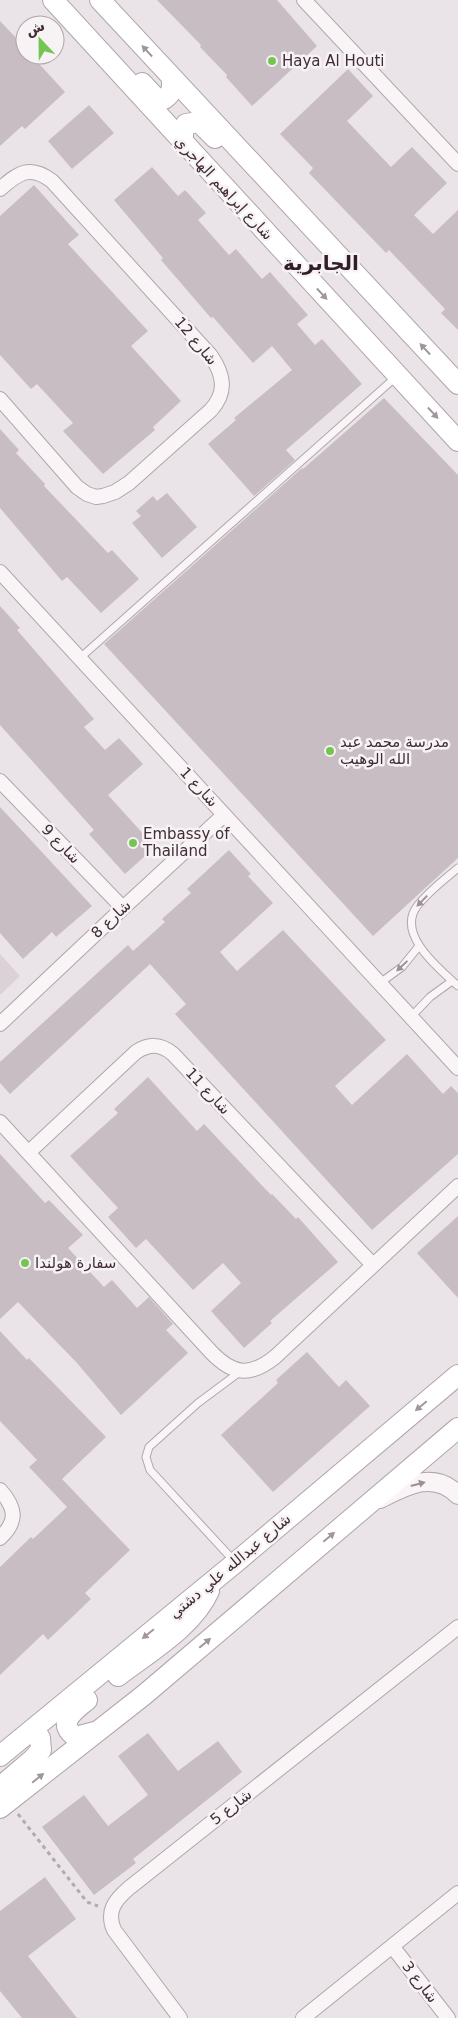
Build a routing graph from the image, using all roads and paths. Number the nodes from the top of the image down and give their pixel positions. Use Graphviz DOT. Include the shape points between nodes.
graph roads {
  1 [pos="53,0"];
  2 [pos="67,0"];
  3 [pos="100,0"];
  4 [pos="304,0"];
  5 [pos="172,78"];
  6 [pos="183,143"];
  7 [pos="458,164"];
  8 [pos="0,189"];
  9 [pos="323,241"];
  10 [pos="398,375"];
  11 [pos="458,384"];
  12 [pos="0,399"];
  13 [pos="458,441"];
  14 [pos="0,572"];
  15 [pos="80,658"];
  16 [pos="0,781"];
  17 [pos="224,815"];
  18 [pos="458,868"];
  19 [pos="123,908"];
  20 [pos="419,946"];
  21 [pos="452,981"];
  22 [pos="380,983"];
  23 [pos="458,986"];
  24 [pos="411,1017"];
  25 [pos="0,1024"];
  26 [pos="458,1068"];
  27 [pos="0,1122"];
  28 [pos="28,1152"];
  29 [pos="458,1186"];
  30 [pos="373,1265"];
  31 [pos="241,1371"];
  32 [pos="458,1375"];
  33 [pos="458,1428"];
  34 [pos="0,1490"];
  35 [pos="458,1495"];
  36 [pos="358,1512"];
  37 [pos="0,1538"];
  38 [pos="235,1563"];
  39 [pos="214,1580"];
  40 [pos="458,1627"];
  41 [pos="33,1729"];
  42 [pos="95,1732"];
  43 [pos="0,1756"];
  44 [pos="3,1799"];
  45 [pos="458,1893"];
  46 [pos="110,1911"];
  47 [pos="392,1946"];
  48 [pos="180,2018"];
  49 [pos="303,2018"];
  50 [pos="448,2018"];
  1 -- 6 [label="main road, شارع إبراهيم الهاجري"];
  2 -- 5 [label="main road" via="156,98 164,100 170,95"];
  5 -- 3 [label="main road, one-way"];
  4 -- 7 [label="street"];
  5 -- 9 [label="main road"];
  6 -- 9 [label="main road" via="186,124 199,122"];
  6 -- 10 [label="main road, شارع إبراهيم الهاجري, one-way"];
  8 -- 12 [label="street, شارع 12" via="25,172 38,172 52,181 211,356 222,382 221,397 211,410 122,488 103,496 92,496 77,486"];
  11 -- 9 [label="main road, one-way"];
  10 -- 13 [label="main road, شارع إبراهيم الهاجري, one-way"];
  10 -- 15 [label="lane"];
  14 -- 15 [label="street, شارع 1"];
  15 -- 17 [label="street, شارع 1"];
  16 -- 19 [label="street, شارع 9"];
  17 -- 19 [label="street, شارع 8"];
  17 -- 22 [label="street, شارع 1"];
  18 -- 20 [label="lane, one-way" via="414,910 412,934"];
  19 -- 25 [label="street, شارع 8"];
  20 -- 21 [label="lane"];
  20 -- 22 [label="lane, one-way" via="402,967"];
  21 -- 23 [label="lane"];
  21 -- 24 [label="lane"];
  22 -- 24 [label="street, شارع 1"];
  24 -- 26 [label="street, شارع 1"];
  27 -- 28 [label="street"];
  28 -- 30 [label="street, شارع 11" via="136,1052 148,1046 162,1046"];
  28 -- 31 [label="street" via="211,1352 226,1365"];
  29 -- 30 [label="street"];
  30 -- 31 [label="street" via="263,1367"];
  31 -- 38 [label="lane" via="184,1414 149,1447 146,1457 150,1470"];
  32 -- 38 [label="main road, شارع عبدالله علي دشتي, one-way"];
  33 -- 36 [label="main road"];
  34 -- 37 [label="street" via="9,1502 13,1517 10,1527"];
  36 -- 35 [label="street, one-way" via="394,1492 420,1483 440,1482"];
  42 -- 36 [label="main road, one-way"];
  38 -- 39 [label="main road, شارع عبدالله علي دشتي"];
  39 -- 41 [label="main road, شارع عبدالله علي دشتي, one-way"];
  39 -- 42 [label="main road" via="201,1606 182,1626 69,1716 67,1726 76,1737"];
  40 -- 46 [label="street, شارع 5" via="129,1888"];
  41 -- 43 [label="main road, شارع عبدالله علي دشتي"];
  41 -- 44 [label="main road" via="40,1738 41,1750"];
  44 -- 42 [label="main road, one-way"];
  44 -- 46 [label="path" via="87,1902"];
  45 -- 47 [label="street"];
  46 -- 48 [label="street" via="118,1936"];
  47 -- 49 [label="street"];
  47 -- 50 [label="street, شارع 3"];
}
